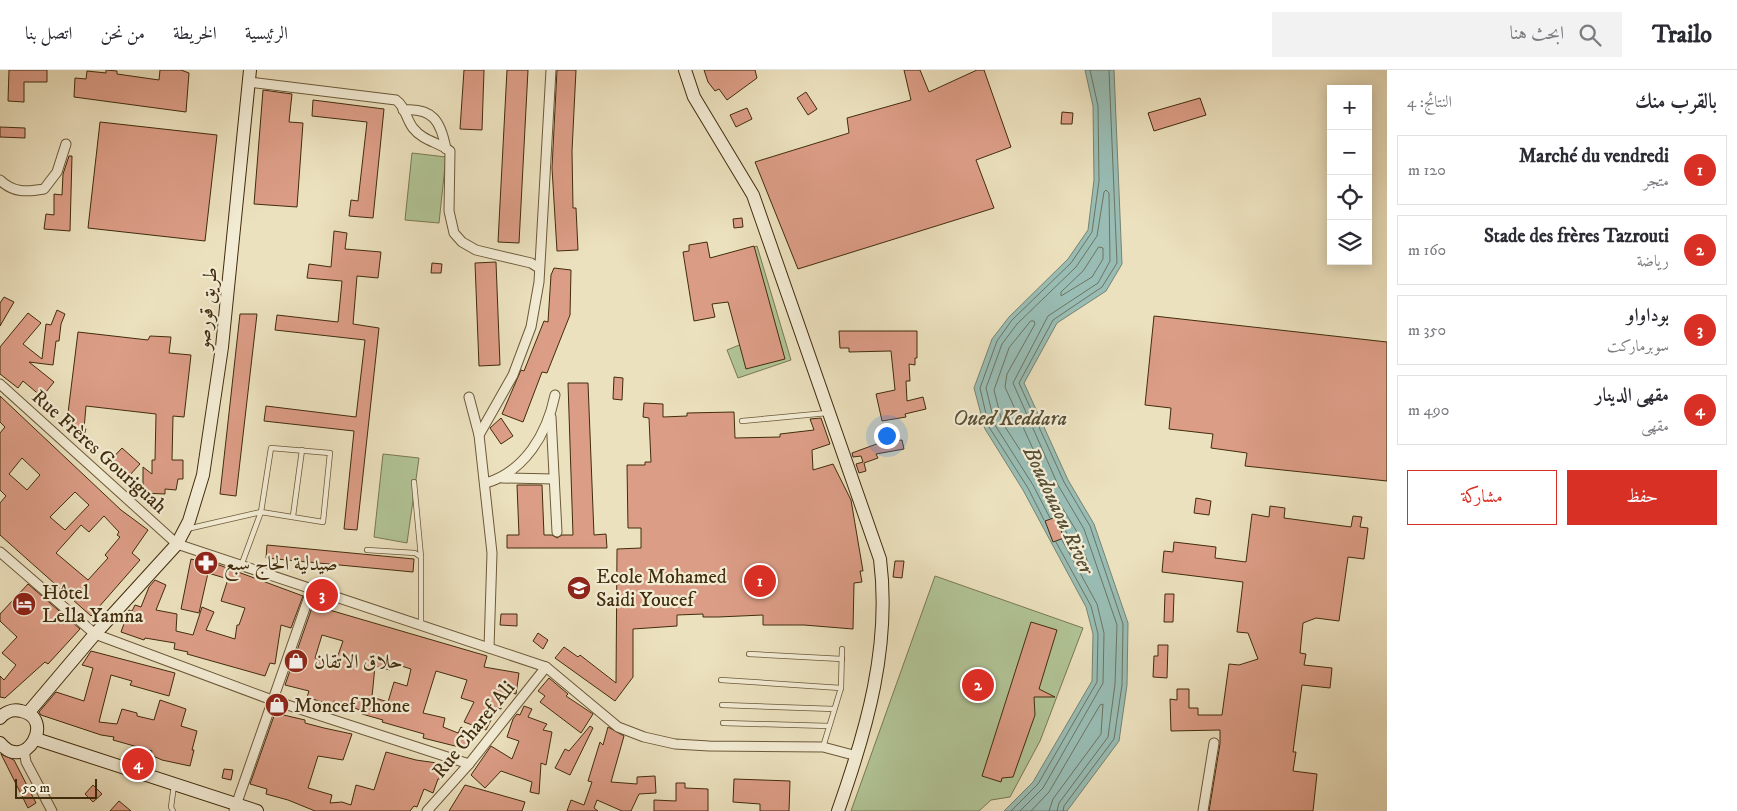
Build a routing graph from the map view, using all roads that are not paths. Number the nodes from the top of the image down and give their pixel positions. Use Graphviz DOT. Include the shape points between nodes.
graph roads {
  1 [pos="551,70"];
  2 [pos="685,70"];
  3 [pos="249,76"];
  4 [pos="403,110"];
  5 [pos="66,144"];
  6 [pos="446,148"];
  7 [pos="0,180"];
  8 [pos="539,268"];
  9 [pos="0,384"];
  10 [pos="555,395"];
  11 [pos="469,397"];
  12 [pos="827,413"];
  13 [pos="551,415"];
  14 [pos="742,421"];
  15 [pos="479,435"];
  16 [pos="302,450"];
  17 [pos="502,478"];
  18 [pos="554,478"];
  19 [pos="414,482"];
  20 [pos="486,483"];
  21 [pos="261,512"];
  22 [pos="293,516"];
  23 [pos="186,529"];
  24 [pos="556,532"];
  25 [pos="177,544"];
  26 [pos="367,550"];
  27 [pos="0,552"];
  28 [pos="420,557"];
  29 [pos="241,566"];
  30 [pos="312,588"];
  31 [pos="421,626"];
  32 [pos="95,634"];
  33 [pos="489,648"];
  34 [pos="842,649"];
  35 [pos="749,654"];
  36 [pos="842,659"];
  37 [pos="546,667"];
  38 [pos="721,680"];
  39 [pos="841,688"];
  40 [pos="272,700"];
  41 [pos="722,705"];
  42 [pos="834,709"];
  43 [pos="28,713"];
  44 [pos="0,718"];
  45 [pos="723,723"];
  46 [pos="829,726"];
  47 [pos="36,739"];
  48 [pos="1214,743"];
  49 [pos="1,747"];
  50 [pos="824,747"];
  51 [pos="24,750"];
  52 [pos="857,756"];
  53 [pos="469,764"];
  54 [pos="175,784"];
  55 [pos="235,807"];
  56 [pos="52,811"];
  57 [pos="172,811"];
  58 [pos="257,811"];
  59 [pos="427,811"];
  60 [pos="838,811"];
  61 [pos="1203,811"];
  1 -- 8 [label="street"];
  2 -- 12 [label="main road" via="694,97 753,195"];
  3 -- 4 [label="street" via="391,98 400,103"];
  3 -- 23 [label="main road, طريق قورصو" via="222,347 202,475"];
  4 -- 6 [label="street" via="421,136"];
  4 -- 6 [label="street" via="421,110 434,117 442,129"];
  5 -- 7 [label="street" via="57,172 44,189 25,192 6,186"];
  6 -- 8 [label="street" via="452,155 449,210 454,233 476,250 531,263"];
  8 -- 15 [label="street" via="533,318 522,352"];
  9 -- 25 [label="street, Rue Frères Gouriguah"];
  10 -- 13 [label="street"];
  11 -- 15 [label="street"];
  12 -- 14 [label="lane"];
  12 -- 52 [label="main road" via="880,559 884,595 874,690"];
  13 -- 17 [label="street" via="526,458"];
  13 -- 18 [label="street"];
  15 -- 20 [label="street"];
  16 -- 21 [label="lane" via="271,448"];
  16 -- 22 [label="lane"];
  16 -- 22 [label="lane" via="330,453 323,522"];
  17 -- 18 [label="street"];
  17 -- 20 [label="street"];
  18 -- 24 [label="street"];
  19 -- 28 [label="lane"];
  20 -- 33 [label="street" via="492,553"];
  21 -- 22 [label="lane"];
  21 -- 23 [label="lane"];
  21 -- 29 [label="lane"];
  23 -- 25 [label="main road, طريق قورصو"];
  25 -- 29 [label="street"];
  25 -- 32 [label="main road, طريق قورصو"];
  26 -- 28 [label="lane" via="415,553"];
  27 -- 32 [label="street"];
  28 -- 31 [label="lane"];
  29 -- 30 [label="street"];
  30 -- 31 [label="street"];
  30 -- 40 [label="street"];
  31 -- 33 [label="street"];
  32 -- 40 [label="street"];
  32 -- 43 [label="main road, طريق قورصو"];
  33 -- 37 [label="street"];
  34 -- 36 [label="lane"];
  35 -- 36 [label="lane"];
  36 -- 39 [label="lane"];
  37 -- 50 [label="street" via="618,727 644,737 675,744 710,746"];
  37 -- 53 [label="street, Rue Charef Ali"];
  38 -- 39 [label="lane"];
  39 -- 42 [label="lane"];
  40 -- 53 [label="street"];
  40 -- 55 [label="street"];
  41 -- 42 [label="lane"];
  42 -- 46 [label="lane"];
  43 -- 44 [label="main road" via="9,711"];
  43 -- 47 [label="main road" via="37,724"];
  45 -- 46 [label="lane"];
  46 -- 50 [label="lane"];
  47 -- 51 [label="main road"];
  47 -- 54 [label="main road"];
  48 -- 61 [label="street"];
  49 -- 51 [label="main road" via="15,752"];
  50 -- 52 [label="street"];
  51 -- 56 [label="street" via="26,762"];
  52 -- 60 [label="main road"];
  53 -- 59 [label="street, Rue Charef Ali"];
  54 -- 55 [label="main road"];
  54 -- 57 [label="lane"];
  55 -- 58 [label="main road"];
}
